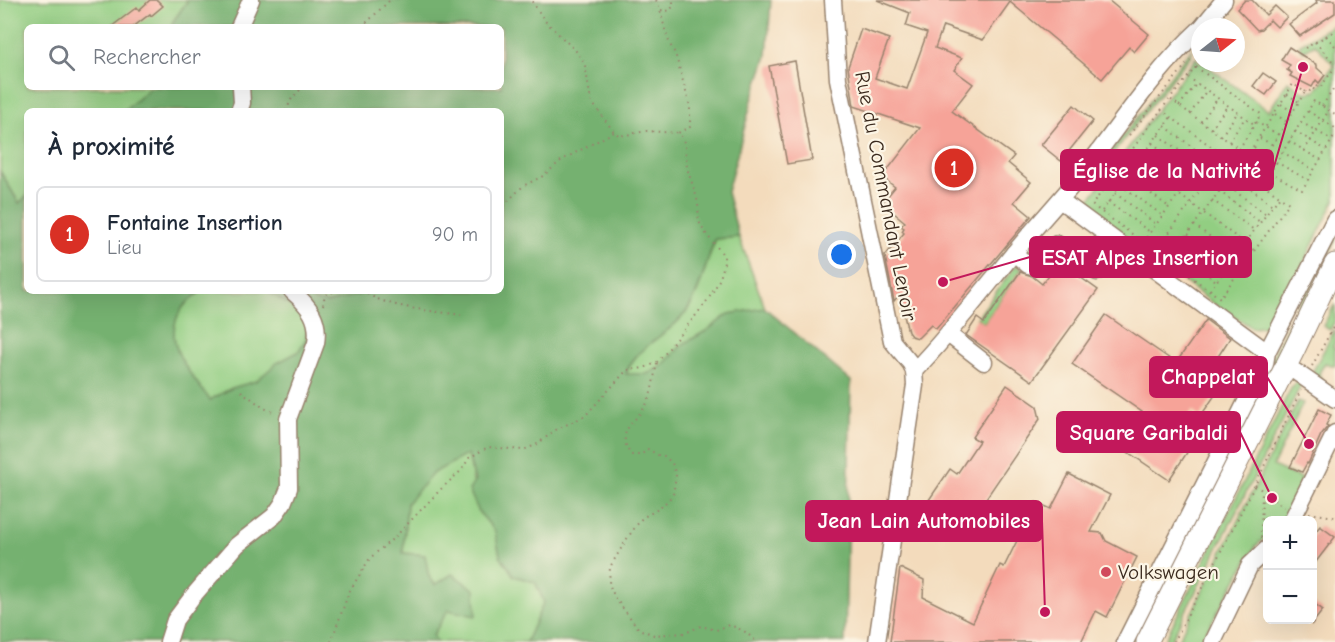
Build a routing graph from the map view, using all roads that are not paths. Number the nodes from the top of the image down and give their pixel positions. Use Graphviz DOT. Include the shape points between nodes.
graph roads {
  1 [pos="251,0"];
  2 [pos="833,0"];
  3 [pos="1224,0"];
  4 [pos="1209,18"];
  5 [pos="240,24"];
  6 [pos="1191,38"];
  7 [pos="241,90"];
  8 [pos="240,108"];
  9 [pos="1060,200"];
  10 [pos="1335,219"];
  11 [pos="1014,253"];
  12 [pos="1335,264"];
  13 [pos="1097,272"];
  14 [pos="296,294"];
  15 [pos="1335,298"];
  16 [pos="948,334"];
  17 [pos="1267,352"];
  18 [pos="984,362"];
  19 [pos="914,371"];
  20 [pos="1301,375"];
  21 [pos="1335,399"];
  22 [pos="1335,433"];
  23 [pos="1295,516"];
  24 [pos="1263,553"];
  25 [pos="168,642"];
  26 [pos="877,642"];
  27 [pos="1125,642"];
  28 [pos="1147,642"];
  29 [pos="1160,642"];
  30 [pos="1213,642"];
  1 -- 5 [label="street"];
  2 -- 19 [label="street, Rue du Commandant Lenoir" via="838,79 892,341"];
  3 -- 4 [label="street"];
  6 -- 9 [label="street" via="1136,101"];
  7 -- 8 [label="street"];
  9 -- 11 [label="street"];
  9 -- 17 [label="street"];
  10 -- 17 [label="street"];
  11 -- 13 [label="street" via="1035,266 1057,244"];
  11 -- 16 [label="street"];
  12 -- 28 [label="main road"];
  14 -- 25 [label="street" via="306,303 317,323 316,343 288,419 289,488 274,516 237,545 193,596 175,620"];
  15 -- 20 [label="main road"];
  16 -- 18 [label="street"];
  16 -- 19 [label="street"];
  17 -- 27 [label="street" via="1265,364"];
  19 -- 26 [label="street"];
  20 -- 21 [label="street"];
  20 -- 29 [label="main road"];
  22 -- 23 [label="street"];
  24 -- 30 [label="street" via="1250,565"];
}
